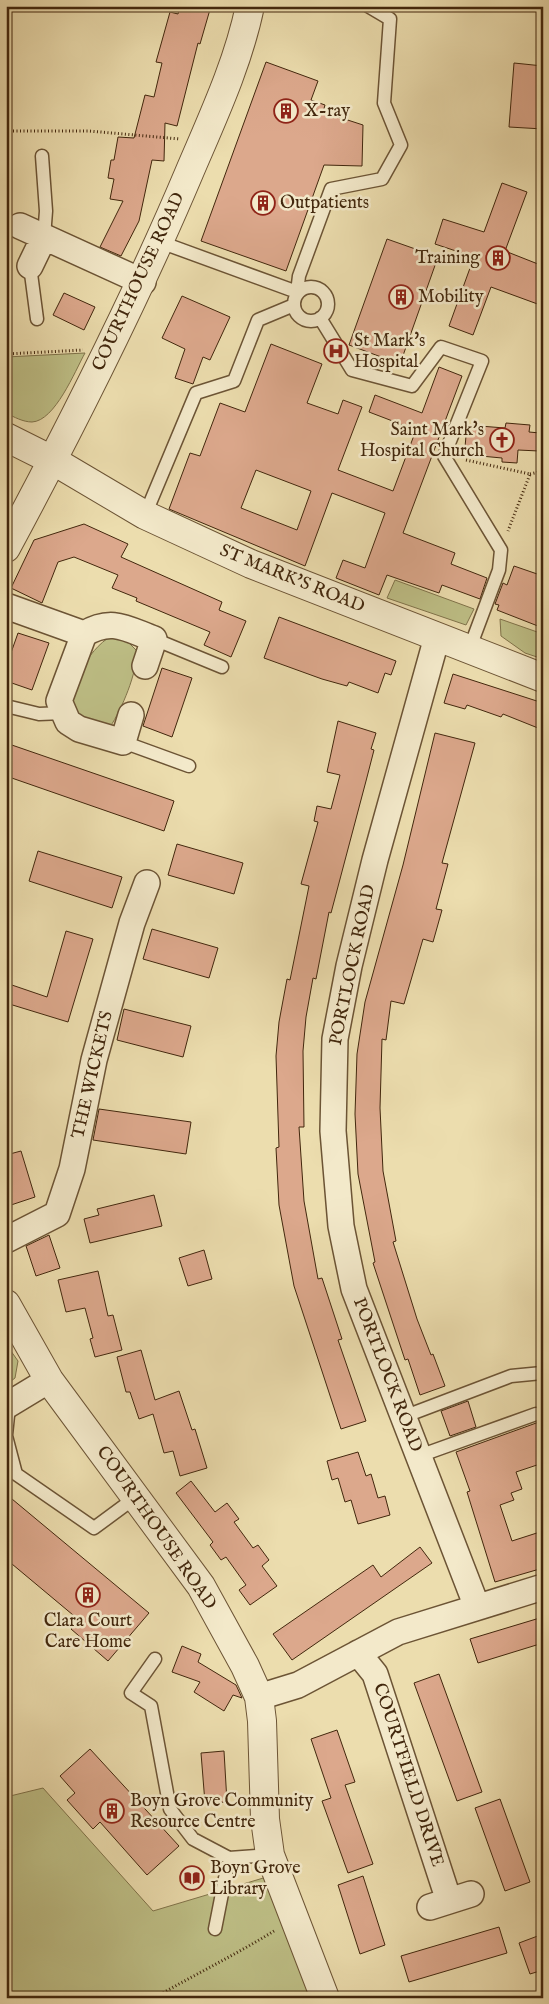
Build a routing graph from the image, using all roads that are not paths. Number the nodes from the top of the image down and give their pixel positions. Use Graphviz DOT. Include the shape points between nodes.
graph roads {
  1 [pos="250,6"];
  2 [pos="368,6"];
  3 [pos="42,156"];
  4 [pos="13,227"];
  5 [pos="44,236"];
  6 [pos="160,242"];
  7 [pos="30,266"];
  8 [pos="143,282"];
  9 [pos="300,290"];
  10 [pos="294,306"];
  11 [pos="320,318"];
  12 [pos="37,319"];
  13 [pos="6,437"];
  14 [pos="52,460"];
  15 [pos="145,515"];
  16 [pos="6,548"];
  17 [pos="6,606"];
  18 [pos="84,634"];
  19 [pos="437,637"];
  20 [pos="154,639"];
  21 [pos="469,650"];
  22 [pos="145,666"];
  23 [pos="222,667"];
  24 [pos="543,678"];
  25 [pos="6,706"];
  26 [pos="62,713"];
  27 [pos="131,715"];
  28 [pos="123,742"];
  29 [pos="189,766"];
  30 [pos="147,883"];
  31 [pos="6,1240"];
  32 [pos="6,1304"];
  33 [pos="542,1373"];
  34 [pos="49,1380"];
  35 [pos="8,1406"];
  36 [pos="536,1414"];
  37 [pos="403,1416"];
  38 [pos="6,1436"];
  39 [pos="419,1456"];
  40 [pos="136,1497"];
  41 [pos="543,1587"];
  42 [pos="477,1607"];
  43 [pos="358,1652"];
  44 [pos="155,1659"];
  45 [pos="259,1697"];
  46 [pos="270,1855"];
  47 [pos="229,1858"];
  48 [pos="450,1901"];
  49 [pos="215,1929"];
  50 [pos="325,1998"];
  1 -- 6 [label="street, COURTHOUSE ROAD" via="243,38"];
  2 -- 9 [label="lane" via="390,18 384,103 402,145 382,180 331,189 299,276"];
  3 -- 5 [label="lane" via="46,211"];
  4 -- 5 [label="street"];
  5 -- 7 [label="street"];
  5 -- 8 [label="street"];
  6 -- 8 [label="street, COURTHOUSE ROAD"];
  6 -- 9 [label="lane"];
  7 -- 12 [label="lane"];
  8 -- 14 [label="street, COURTHOUSE ROAD"];
  9 -- 10 [label="lane"];
  9 -- 11 [label="lane" via="316,287 325,294 327,310"];
  10 -- 11 [label="lane" via="304,319 315,321"];
  10 -- 15 [label="lane" via="258,320 234,381 196,393"];
  11 -- 21 [label="lane" via="352,370 360,373 412,386 441,346 482,362 444,456 501,550 499,570"];
  13 -- 14 [label="street, ST MARK'S ROAD"];
  14 -- 15 [label="street, ST MARK'S ROAD"];
  14 -- 16 [label="street, COURTHOUSE ROAD"];
  15 -- 19 [label="street, ST MARK'S ROAD" via="251,564"];
  17 -- 18 [label="street"];
  18 -- 20 [label="street" via="113,624"];
  18 -- 26 [label="street" via="59,701"];
  19 -- 21 [label="street, ST MARK'S ROAD"];
  19 -- 37 [label="street, PORTLOCK ROAD" via="375,860 335,1039 333,1131 341,1226 354,1289"];
  20 -- 22 [label="street"];
  20 -- 23 [label="lane"];
  21 -- 24 [label="street, ST MARK'S ROAD"];
  25 -- 26 [label="lane" via="40,714"];
  26 -- 28 [label="street" via="68,722 79,728"];
  27 -- 28 [label="street"];
  28 -- 29 [label="lane"];
  30 -- 31 [label="street, THE WICKETS" via="132,924 94,1060 72,1169 57,1214"];
  32 -- 34 [label="street, COURTHOUSE ROAD"];
  33 -- 37 [label="lane" via="511,1376"];
  34 -- 35 [label="street"];
  34 -- 40 [label="street, COURTHOUSE ROAD"];
  35 -- 38 [label="lane"];
  36 -- 39 [label="lane"];
  37 -- 39 [label="street, PORTLOCK ROAD"];
  38 -- 40 [label="lane" via="16,1474 94,1528"];
  39 -- 42 [label="street, PORTLOCK ROAD"];
  40 -- 45 [label="street, COURTHOUSE ROAD" via="202,1586"];
  41 -- 42 [label="street"];
  42 -- 43 [label="street" via="398,1632"];
  43 -- 45 [label="street" via="298,1685"];
  43 -- 48 [label="street, COURTFIELD DRIVE" via="375,1674"];
  44 -- 47 [label="lane" via="131,1693 151,1706 170,1809 193,1839"];
  45 -- 46 [label="street, COURTHOUSE ROAD"];
  46 -- 47 [label="lane"];
  46 -- 50 [label="street, COURTHOUSE ROAD"];
  47 -- 49 [label="lane"];
}
